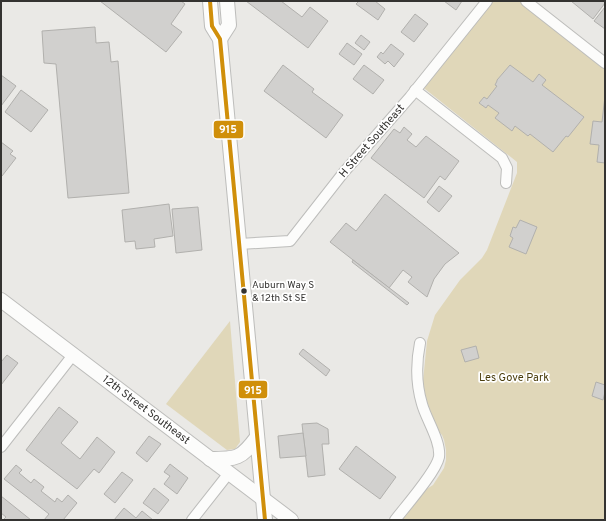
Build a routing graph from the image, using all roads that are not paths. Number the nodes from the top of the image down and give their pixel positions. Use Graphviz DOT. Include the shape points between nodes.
graph roads {
  1 [pos="210,1"];
  2 [pos="227,1"];
  3 [pos="487,1"];
  4 [pos="526,1"];
  5 [pos="220,39"];
  6 [pos="605,62"];
  7 [pos="415,90"];
  8 [pos="506,183"];
  9 [pos="239,244"];
  10 [pos="1,300"];
  11 [pos="420,343"];
  12 [pos="73,355"];
  13 [pos="257,437"];
  14 [pos="1,446"];
  15 [pos="210,459"];
  16 [pos="229,473"];
  17 [pos="262,498"];
  18 [pos="192,520"];
  19 [pos="265,520"];
  20 [pos="291,520"];
  21 [pos="395,520"];
  1 -- 5 [label="main road" via="212,26"];
  2 -- 5 [label="main road" via="229,25"];
  3 -- 7 [label="street, H Street Southeast"];
  4 -- 6 [label="street"];
  5 -- 9 [label="main road"];
  7 -- 8 [label="street" via="505,161"];
  7 -- 9 [label="street, H Street Southeast" via="344,172 290,241"];
  9 -- 13 [label="main road"];
  10 -- 12 [label="main road, 12th Street Southeast"];
  11 -- 21 [label="street" via="417,381 422,405 439,449 437,462 429,475"];
  12 -- 14 [label="street"];
  12 -- 15 [label="main road, 12th Street Southeast"];
  13 -- 15 [label="main road" via="248,450 239,457"];
  13 -- 17 [label="main road"];
  15 -- 16 [label="main road, 12th Street Southeast"];
  16 -- 17 [label="main road, 12th Street Southeast"];
  16 -- 18 [label="street"];
  17 -- 19 [label="main road"];
  17 -- 20 [label="main road, 12th Street Southeast"];
}
